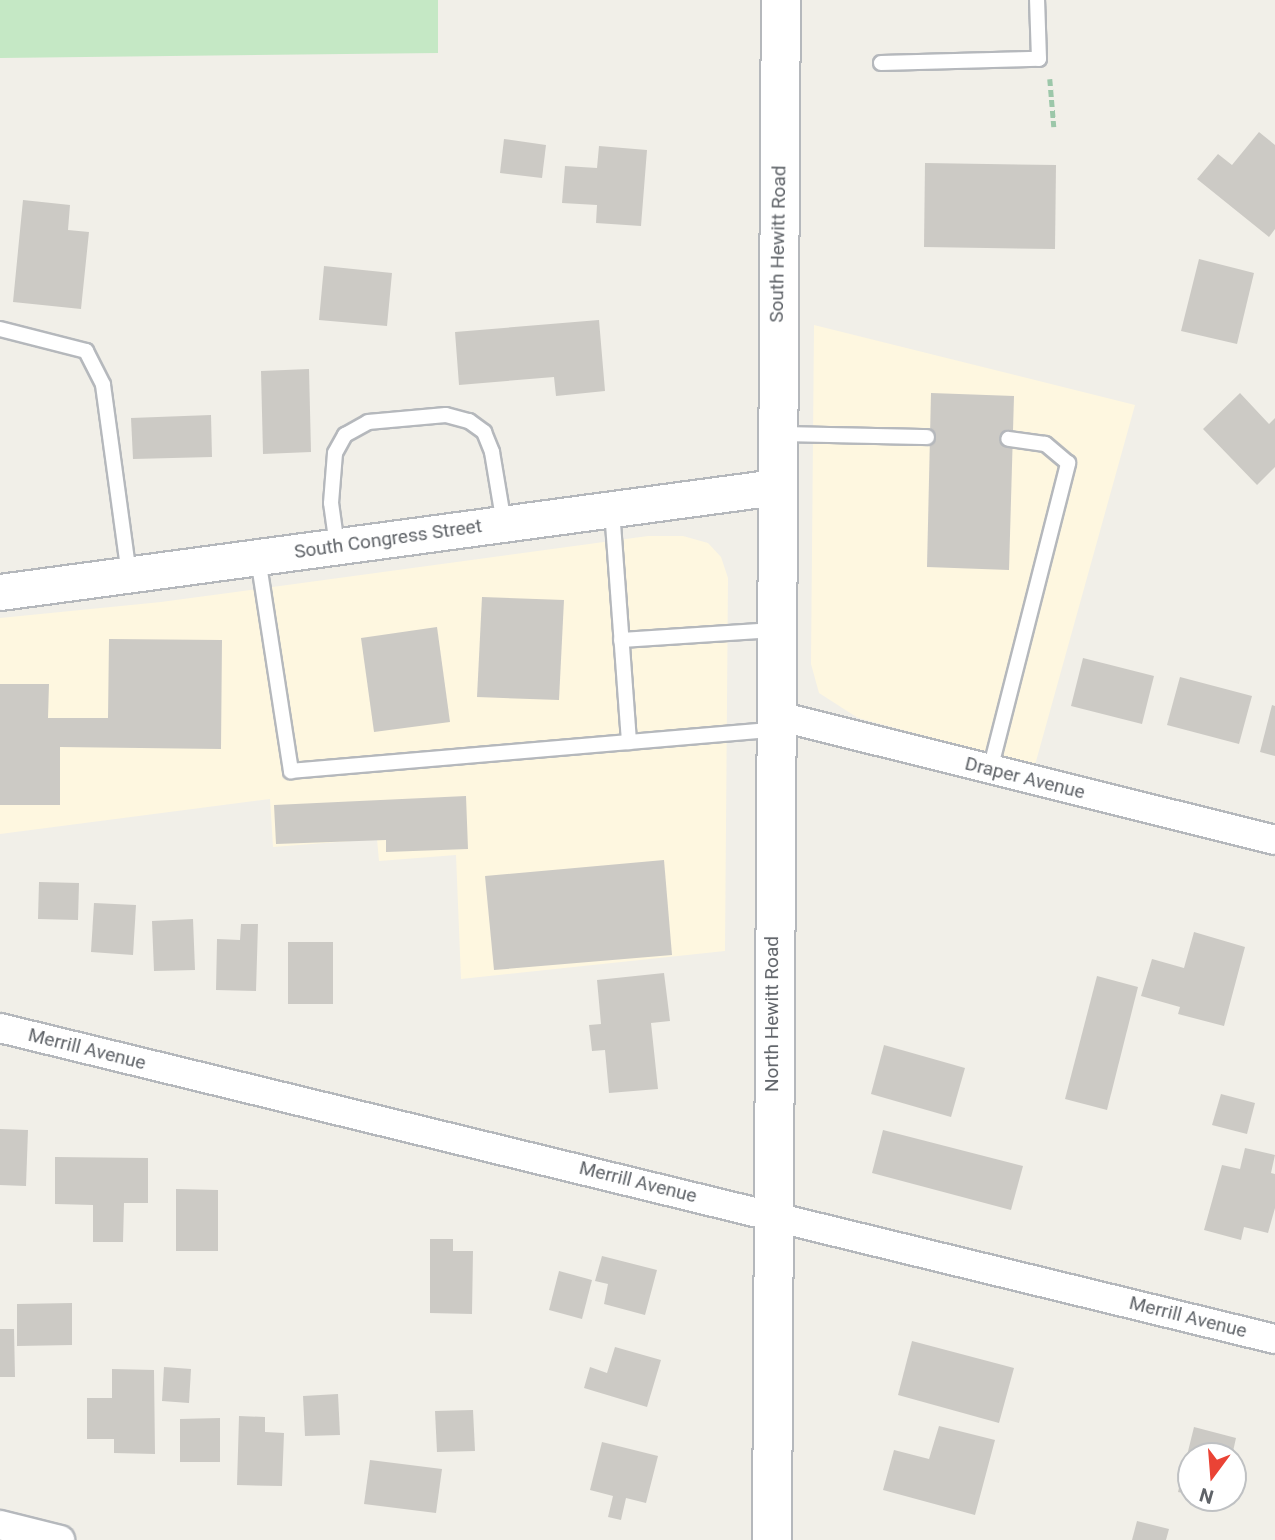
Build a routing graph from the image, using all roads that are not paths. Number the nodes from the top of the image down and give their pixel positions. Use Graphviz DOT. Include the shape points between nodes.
graph roads {
  1 [pos="781,0"];
  2 [pos="1037,0"];
  3 [pos="881,63"];
  4 [pos="0,328"];
  5 [pos="776,434"];
  6 [pos="928,438"];
  7 [pos="1008,439"];
  8 [pos="776,487"];
  9 [pos="612,509"];
  10 [pos="505,524"];
  11 [pos="337,546"];
  12 [pos="258,556"];
  13 [pos="129,574"];
  14 [pos="0,592"];
  15 [pos="775,630"];
  16 [pos="621,640"];
  17 [pos="774,723"];
  18 [pos="629,742"];
  19 [pos="990,770"];
  20 [pos="1275,840"];
  21 [pos="0,1028"];
  22 [pos="771,1214"];
  23 [pos="1275,1339"];
  24 [pos="0,1525"];
  25 [pos="60,1540"];
  26 [pos="772,1540"];
  1 -- 5 [label="main road, South Hewitt Road"];
  2 -- 3 [label="lane" via="1039,60"];
  4 -- 13 [label="lane" via="86,351 103,385"];
  5 -- 6 [label="lane"];
  5 -- 8 [label="main road, South Hewitt Road"];
  7 -- 19 [label="lane" via="1045,444 1068,463"];
  8 -- 9 [label="street, South Congress Street"];
  8 -- 15 [label="main road, North Hewitt Road"];
  9 -- 10 [label="street, South Congress Street"];
  9 -- 16 [label="lane"];
  10 -- 11 [label="street, South Congress Street"];
  10 -- 11 [label="lane" via="492,452 476,426 446,415 368,422 345,435 335,453 331,503"];
  11 -- 12 [label="street, South Congress Street"];
  12 -- 13 [label="street, South Congress Street"];
  12 -- 18 [label="lane" via="291,771"];
  13 -- 14 [label="street, South Congress Street"];
  15 -- 16 [label="lane"];
  15 -- 17 [label="main road, North Hewitt Road"];
  16 -- 18 [label="lane"];
  17 -- 18 [label="lane"];
  17 -- 19 [label="street, Draper Avenue"];
  17 -- 22 [label="main road, North Hewitt Road"];
  19 -- 20 [label="street, Draper Avenue"];
  21 -- 22 [label="street, Merrill Avenue"];
  22 -- 23 [label="street, Merrill Avenue"];
  22 -- 26 [label="main road, North Hewitt Road"];
  24 -- 25 [label="street"];
}
